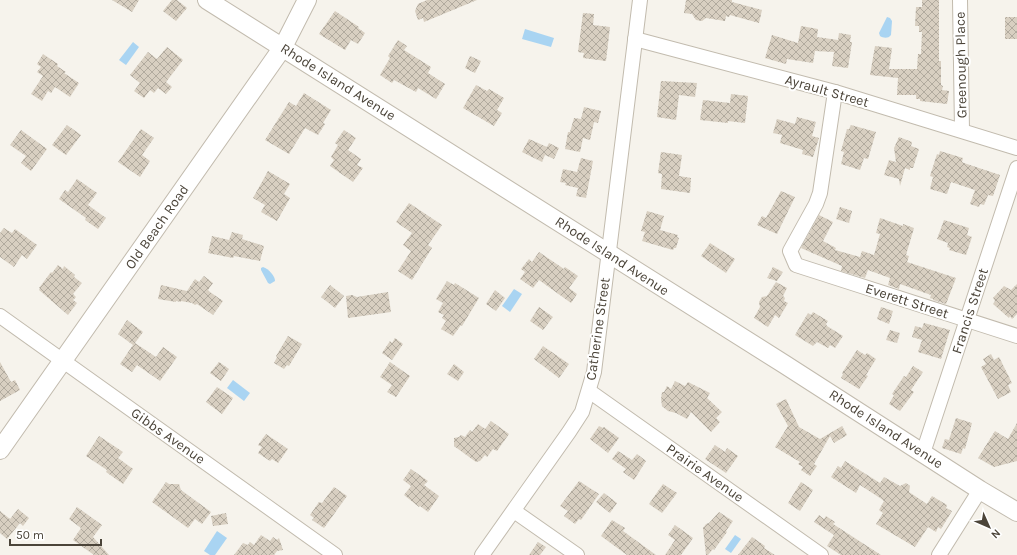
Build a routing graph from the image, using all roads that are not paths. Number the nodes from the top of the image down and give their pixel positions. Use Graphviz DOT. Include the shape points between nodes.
graph roads {
  1 [pos="207,0"];
  2 [pos="307,0"];
  3 [pos="640,0"];
  4 [pos="960,0"];
  5 [pos="635,39"];
  6 [pos="283,47"];
  7 [pos="835,92"];
  8 [pos="962,130"];
  9 [pos="1017,148"];
  10 [pos="1017,168"];
  11 [pos="608,254"];
  12 [pos="0,316"];
  13 [pos="966,320"];
  14 [pos="1017,336"];
  15 [pos="63,362"];
  16 [pos="589,391"];
  17 [pos="0,450"];
  18 [pos="923,453"];
  19 [pos="980,490"];
  20 [pos="514,511"];
  21 [pos="1017,512"];
  22 [pos="335,555"];
  23 [pos="482,555"];
  24 [pos="577,555"];
  25 [pos="821,555"];
  26 [pos="939,555"];
  1 -- 6 [label="street, Rhode Island Avenue"];
  2 -- 6 [label="street, Old Beach Road"];
  3 -- 5 [label="street, Catherine Street"];
  4 -- 8 [label="street, Greenough Place"];
  5 -- 7 [label="street, Ayrault Street"];
  5 -- 11 [label="street, Catherine Street"];
  6 -- 11 [label="street, Rhode Island Avenue"];
  6 -- 15 [label="street, Old Beach Road"];
  7 -- 8 [label="street, Ayrault Street"];
  7 -- 13 [label="street, Everett Street" via="820,193 790,251 796,265"];
  8 -- 9 [label="street, Ayrault Street"];
  10 -- 13 [label="street, Francis Street"];
  11 -- 16 [label="street, Catherine Street" via="594,372"];
  11 -- 18 [label="street, Rhode Island Avenue"];
  12 -- 15 [label="street, Gibbs Avenue"];
  13 -- 14 [label="street, Everett Street"];
  13 -- 18 [label="street, Francis Street"];
  15 -- 17 [label="street, Old Beach Road"];
  15 -- 22 [label="street, Gibbs Avenue"];
  16 -- 20 [label="street, Catherine Street" via="582,412"];
  16 -- 25 [label="street, Prairie Avenue"];
  18 -- 19 [label="street, Rhode Island Avenue"];
  19 -- 21 [label="street, Rhode Island Avenue"];
  19 -- 26 [label="street"];
  20 -- 23 [label="street, Catherine Street"];
  20 -- 24 [label="street"];
}
